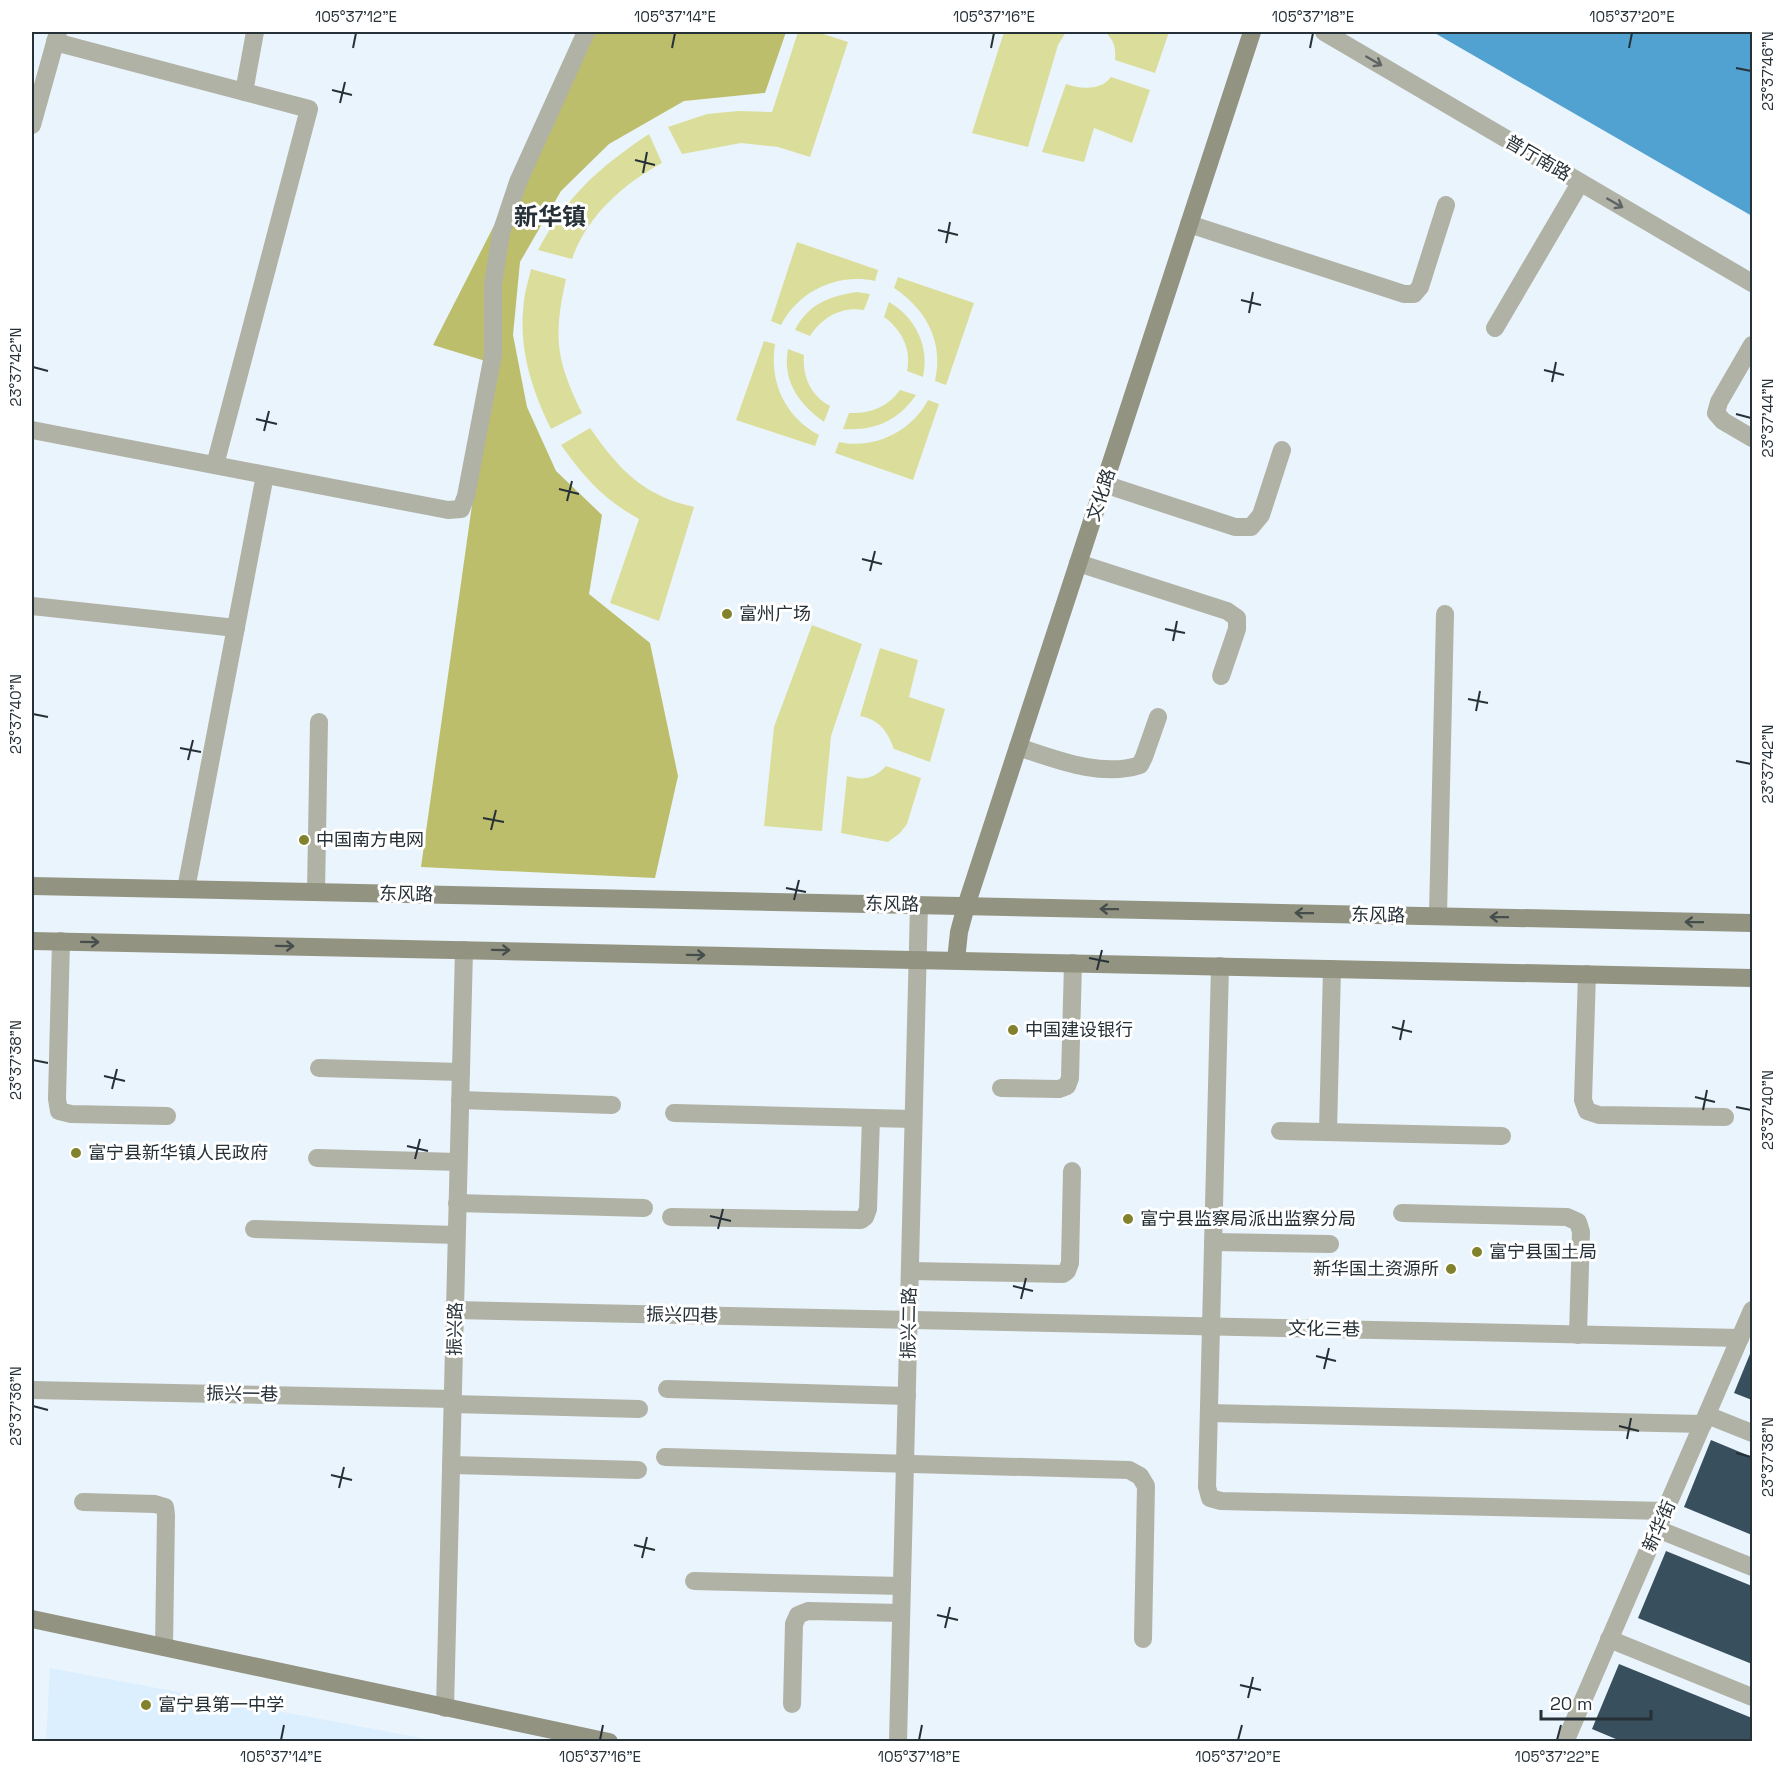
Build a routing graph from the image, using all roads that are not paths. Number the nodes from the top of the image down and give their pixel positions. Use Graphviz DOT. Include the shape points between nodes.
graph roads {
  1 [pos="255,32"];
  2 [pos="586,32"];
  3 [pos="1252,32"];
  4 [pos="1324,32"];
  5 [pos="56,37"];
  6 [pos="243,92"];
  7 [pos="32,125"];
  8 [pos="1580,183"];
  9 [pos="1446,205"];
  10 [pos="1189,224"];
  11 [pos="1752,283"];
  12 [pos="1495,328"];
  13 [pos="1752,345"];
  14 [pos="32,430"];
  15 [pos="1752,438"];
  16 [pos="1282,450"];
  17 [pos="215,465"];
  18 [pos="265,475"];
  19 [pos="1104,484"];
  20 [pos="1078,563"];
  21 [pos="32,606"];
  22 [pos="1445,614"];
  23 [pos="236,628"];
  24 [pos="1221,676"];
  25 [pos="1158,717"];
  26 [pos="319,722"];
  27 [pos="1018,747"];
  28 [pos="32,886"];
  29 [pos="186,889"];
  30 [pos="316,892"];
  31 [pos="918,905"];
  32 [pos="966,906"];
  33 [pos="1438,916"];
  34 [pos="1752,923"];
  35 [pos="32,941"];
  36 [pos="61,941"];
  37 [pos="464,950"];
  38 [pos="917,960"];
  39 [pos="956,960"];
  40 [pos="1073,963"];
  41 [pos="1220,966"];
  42 [pos="1332,969"];
  43 [pos="1587,974"];
  44 [pos="1752,978"];
  45 [pos="319,1068"];
  46 [pos="461,1072"];
  47 [pos="1001,1088"];
  48 [pos="460,1100"];
  49 [pos="612,1105"];
  50 [pos="674,1113"];
  51 [pos="167,1116"];
  52 [pos="1725,1117"];
  53 [pos="871,1118"];
  54 [pos="913,1119"];
  55 [pos="1280,1131"];
  56 [pos="1328,1132"];
  57 [pos="1502,1136"];
  58 [pos="317,1158"];
  59 [pos="458,1162"];
  60 [pos="1072,1171"];
  61 [pos="457,1203"];
  62 [pos="644,1208"];
  63 [pos="1402,1213"];
  64 [pos="671,1217"];
  65 [pos="254,1229"];
  66 [pos="456,1235"];
  67 [pos="1213,1242"];
  68 [pos="1329,1244"];
  69 [pos="910,1271"];
  70 [pos="455,1310"];
  71 [pos="1752,1310"];
  72 [pos="909,1320"];
  73 [pos="1210,1327"];
  74 [pos="1578,1335"];
  75 [pos="1740,1338"];
  76 [pos="667,1389"];
  77 [pos="32,1390"];
  78 [pos="907,1396"];
  79 [pos="453,1401"];
  80 [pos="639,1409"];
  81 [pos="1209,1413"];
  82 [pos="1705,1419"];
  83 [pos="1752,1433"];
  84 [pos="665,1457"];
  85 [pos="905,1463"];
  86 [pos="451,1465"];
  87 [pos="638,1470"];
  88 [pos="83,1502"];
  89 [pos="1665,1511"];
  90 [pos="1657,1529"];
  91 [pos="1752,1567"];
  92 [pos="694,1581"];
  93 [pos="902,1586"];
  94 [pos="901,1614"];
  95 [pos="32,1619"];
  96 [pos="1143,1639"];
  97 [pos="1610,1639"];
  98 [pos="164,1647"];
  99 [pos="1752,1697"];
  100 [pos="792,1704"];
  101 [pos="445,1708"];
  102 [pos="609,1742"];
  103 [pos="898,1742"];
  104 [pos="1565,1742"];
  1 -- 6 [label="street"];
  2 -- 18 [label="street" via="518,182 501,233 493,284 493,355 461,509 448,510"];
  3 -- 10 [label="main road, 文化路"];
  4 -- 8 [label="street, 普厅南路, one-way"];
  5 -- 6 [label="street"];
  5 -- 7 [label="street"];
  6 -- 17 [label="street" via="309,109"];
  8 -- 11 [label="street, 普厅南路, one-way"];
  8 -- 12 [label="street"];
  9 -- 10 [label="street" via="1420,287 1414,294"];
  10 -- 19 [label="main road, 文化路"];
  13 -- 15 [label="street" via="1716,413"];
  14 -- 17 [label="street"];
  16 -- 19 [label="street" via="1261,515 1251,527 1235,527"];
  17 -- 18 [label="street"];
  18 -- 23 [label="street"];
  19 -- 20 [label="main road, 文化路"];
  20 -- 24 [label="street" via="1227,611 1237,618"];
  20 -- 27 [label="main road, 文化路"];
  21 -- 23 [label="street"];
  22 -- 33 [label="street"];
  23 -- 29 [label="street"];
  25 -- 27 [label="street" via="1140,765 1130,769 1083,767"];
  26 -- 30 [label="street"];
  27 -- 32 [label="main road, 文化路"];
  28 -- 29 [label="main road, 东风路"];
  29 -- 30 [label="main road, 东风路"];
  30 -- 31 [label="main road, 东风路"];
  31 -- 32 [label="main road, 东风路"];
  31 -- 38 [label="street, 振兴二路"];
  33 -- 32 [label="main road, 东风路, one-way"];
  32 -- 39 [label="main road, 文化路"];
  34 -- 33 [label="main road, 东风路, one-way"];
  35 -- 36 [label="main road"];
  36 -- 37 [label="main road, one-way"];
  36 -- 51 [label="street" via="57,1099 60,1111"];
  37 -- 38 [label="main road, one-way"];
  37 -- 46 [label="street, 振兴路"];
  38 -- 39 [label="main road"];
  38 -- 54 [label="street, 振兴二路"];
  39 -- 40 [label="main road"];
  40 -- 41 [label="main road"];
  40 -- 47 [label="street" via="1067,1086"];
  41 -- 42 [label="main road"];
  41 -- 67 [label="street"];
  42 -- 43 [label="main road"];
  42 -- 56 [label="street"];
  43 -- 44 [label="main road"];
  43 -- 52 [label="street" via="1583,1100 1587,1111 1599,1115"];
  45 -- 46 [label="street"];
  46 -- 48 [label="street, 振兴路"];
  48 -- 49 [label="street"];
  48 -- 59 [label="street, 振兴路"];
  50 -- 53 [label="street"];
  53 -- 54 [label="street"];
  53 -- 64 [label="street" via="868,1209 861,1220"];
  54 -- 69 [label="street, 振兴二路"];
  55 -- 56 [label="street"];
  56 -- 57 [label="street"];
  58 -- 59 [label="street"];
  59 -- 61 [label="street, 振兴路"];
  60 -- 69 [label="street" via="1070,1263 1063,1274"];
  61 -- 62 [label="street"];
  61 -- 66 [label="street, 振兴路"];
  63 -- 74 [label="street" via="1567,1217 1578,1222"];
  65 -- 66 [label="street"];
  66 -- 70 [label="street, 振兴路"];
  67 -- 68 [label="street"];
  67 -- 73 [label="street"];
  69 -- 72 [label="street, 振兴二路"];
  70 -- 72 [label="street, 振兴四巷"];
  70 -- 79 [label="street, 振兴路"];
  71 -- 75 [label="street, 新华街"];
  72 -- 73 [label="street, 文化三巷"];
  72 -- 78 [label="street, 振兴二路"];
  73 -- 74 [label="street, 文化三巷"];
  73 -- 81 [label="street"];
  74 -- 75 [label="street, 文化三巷"];
  75 -- 82 [label="street, 新华街"];
  76 -- 78 [label="street"];
  77 -- 79 [label="street, 振兴一巷"];
  78 -- 85 [label="street, 振兴二路"];
  79 -- 80 [label="street, 振兴一巷"];
  79 -- 86 [label="street, 振兴路"];
  81 -- 82 [label="street"];
  81 -- 89 [label="street" via="1207,1487 1215,1501"];
  82 -- 83 [label="street"];
  82 -- 89 [label="street, 新华街"];
  84 -- 85 [label="street"];
  85 -- 93 [label="street, 振兴二路"];
  85 -- 96 [label="street" via="1115,1468 1140,1476 1146,1486"];
  86 -- 87 [label="street"];
  86 -- 101 [label="street, 振兴路"];
  88 -- 98 [label="street" via="165,1507"];
  89 -- 90 [label="street, 新华街"];
  90 -- 91 [label="street"];
  90 -- 97 [label="street, 新华街"];
  92 -- 93 [label="street"];
  93 -- 94 [label="street, 振兴二路"];
  94 -- 100 [label="street" via="808,1611 798,1615 794,1624"];
  94 -- 103 [label="street, 振兴二路"];
  95 -- 98 [label="main road"];
  97 -- 99 [label="street"];
  97 -- 104 [label="street, 新华街"];
  98 -- 101 [label="main road"];
  101 -- 102 [label="main road"];
}
